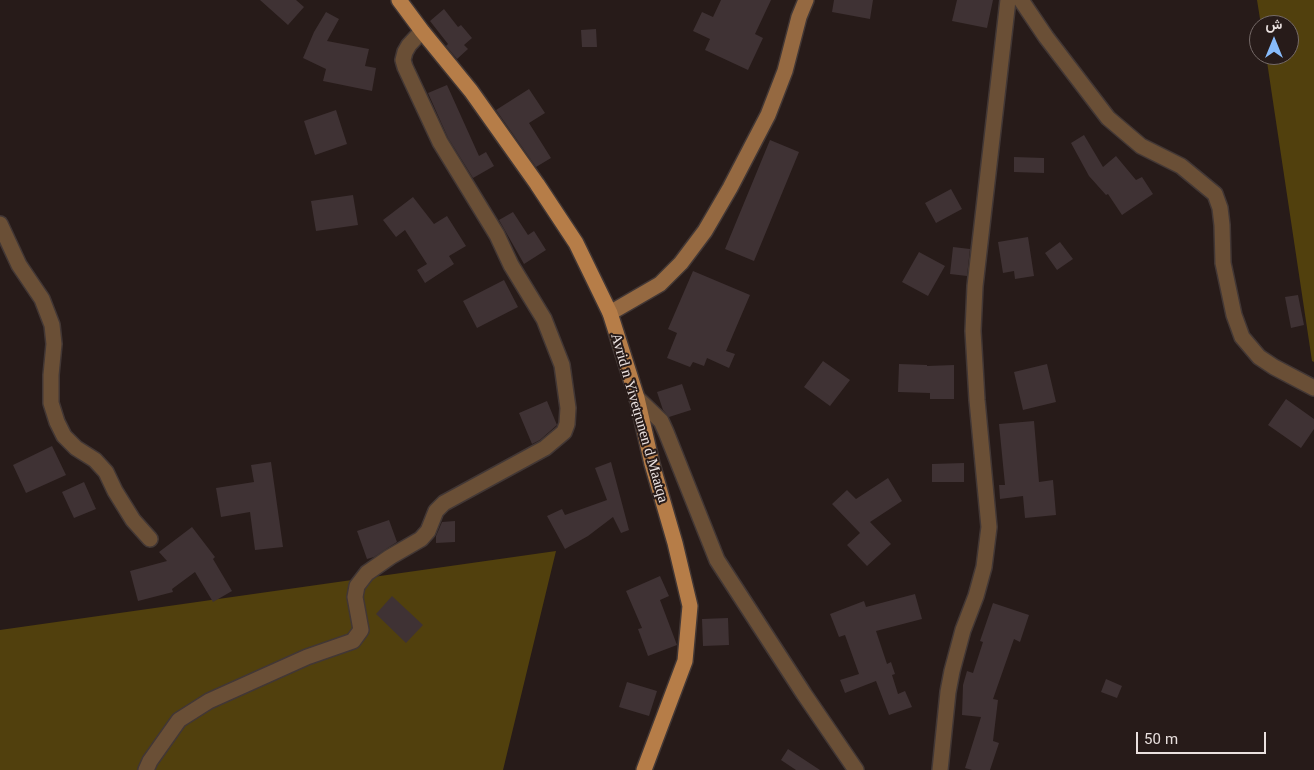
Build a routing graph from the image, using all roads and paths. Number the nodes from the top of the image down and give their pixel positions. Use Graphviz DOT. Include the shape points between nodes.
graph roads {
  1 [pos="399,0"];
  2 [pos="806,0"];
  3 [pos="1008,0"];
  4 [pos="1021,0"];
  5 [pos="422,31"];
  6 [pos="0,224"];
  7 [pos="610,313"];
  8 [pos="1314,388"];
  9 [pos="637,398"];
  10 [pos="150,539"];
  11 [pos="146,770"];
  12 [pos="644,770"];
  13 [pos="856,770"];
  14 [pos="940,770"];
  1 -- 5 [label="main road, Avrid n Yivetṛunen d Maatqa"];
  2 -- 7 [label="main road" via="768,115 705,231 660,284"];
  3 -- 14 [label="street" via="975,286 973,331 989,527 984,567 952,671"];
  4 -- 8 [label="street" via="1108,118 1141,146 1181,166 1215,194 1222,225 1223,263 1242,338 1259,357"];
  5 -- 7 [label="main road, Avrid n Yivetṛunen d Maatqa" via="471,91 537,184 576,243"];
  5 -- 11 [label="street" via="408,45 403,60 405,67 440,142 544,319 562,364 568,408 564,432 545,448 444,503 421,539 367,573 357,586 355,597 361,630 353,641 307,657 208,701 179,720"];
  6 -- 10 [label="street" via="19,265 42,299 52,325 52,403 57,422 64,436 106,472 133,520"];
  7 -- 9 [label="main road, Avrid n Yivetṛunen d Maatqa"];
  9 -- 12 [label="main road, Avrid n Yivetṛunen d Maatqa" via="690,606 684,661"];
  9 -- 13 [label="street" via="661,421 717,560"];
}
